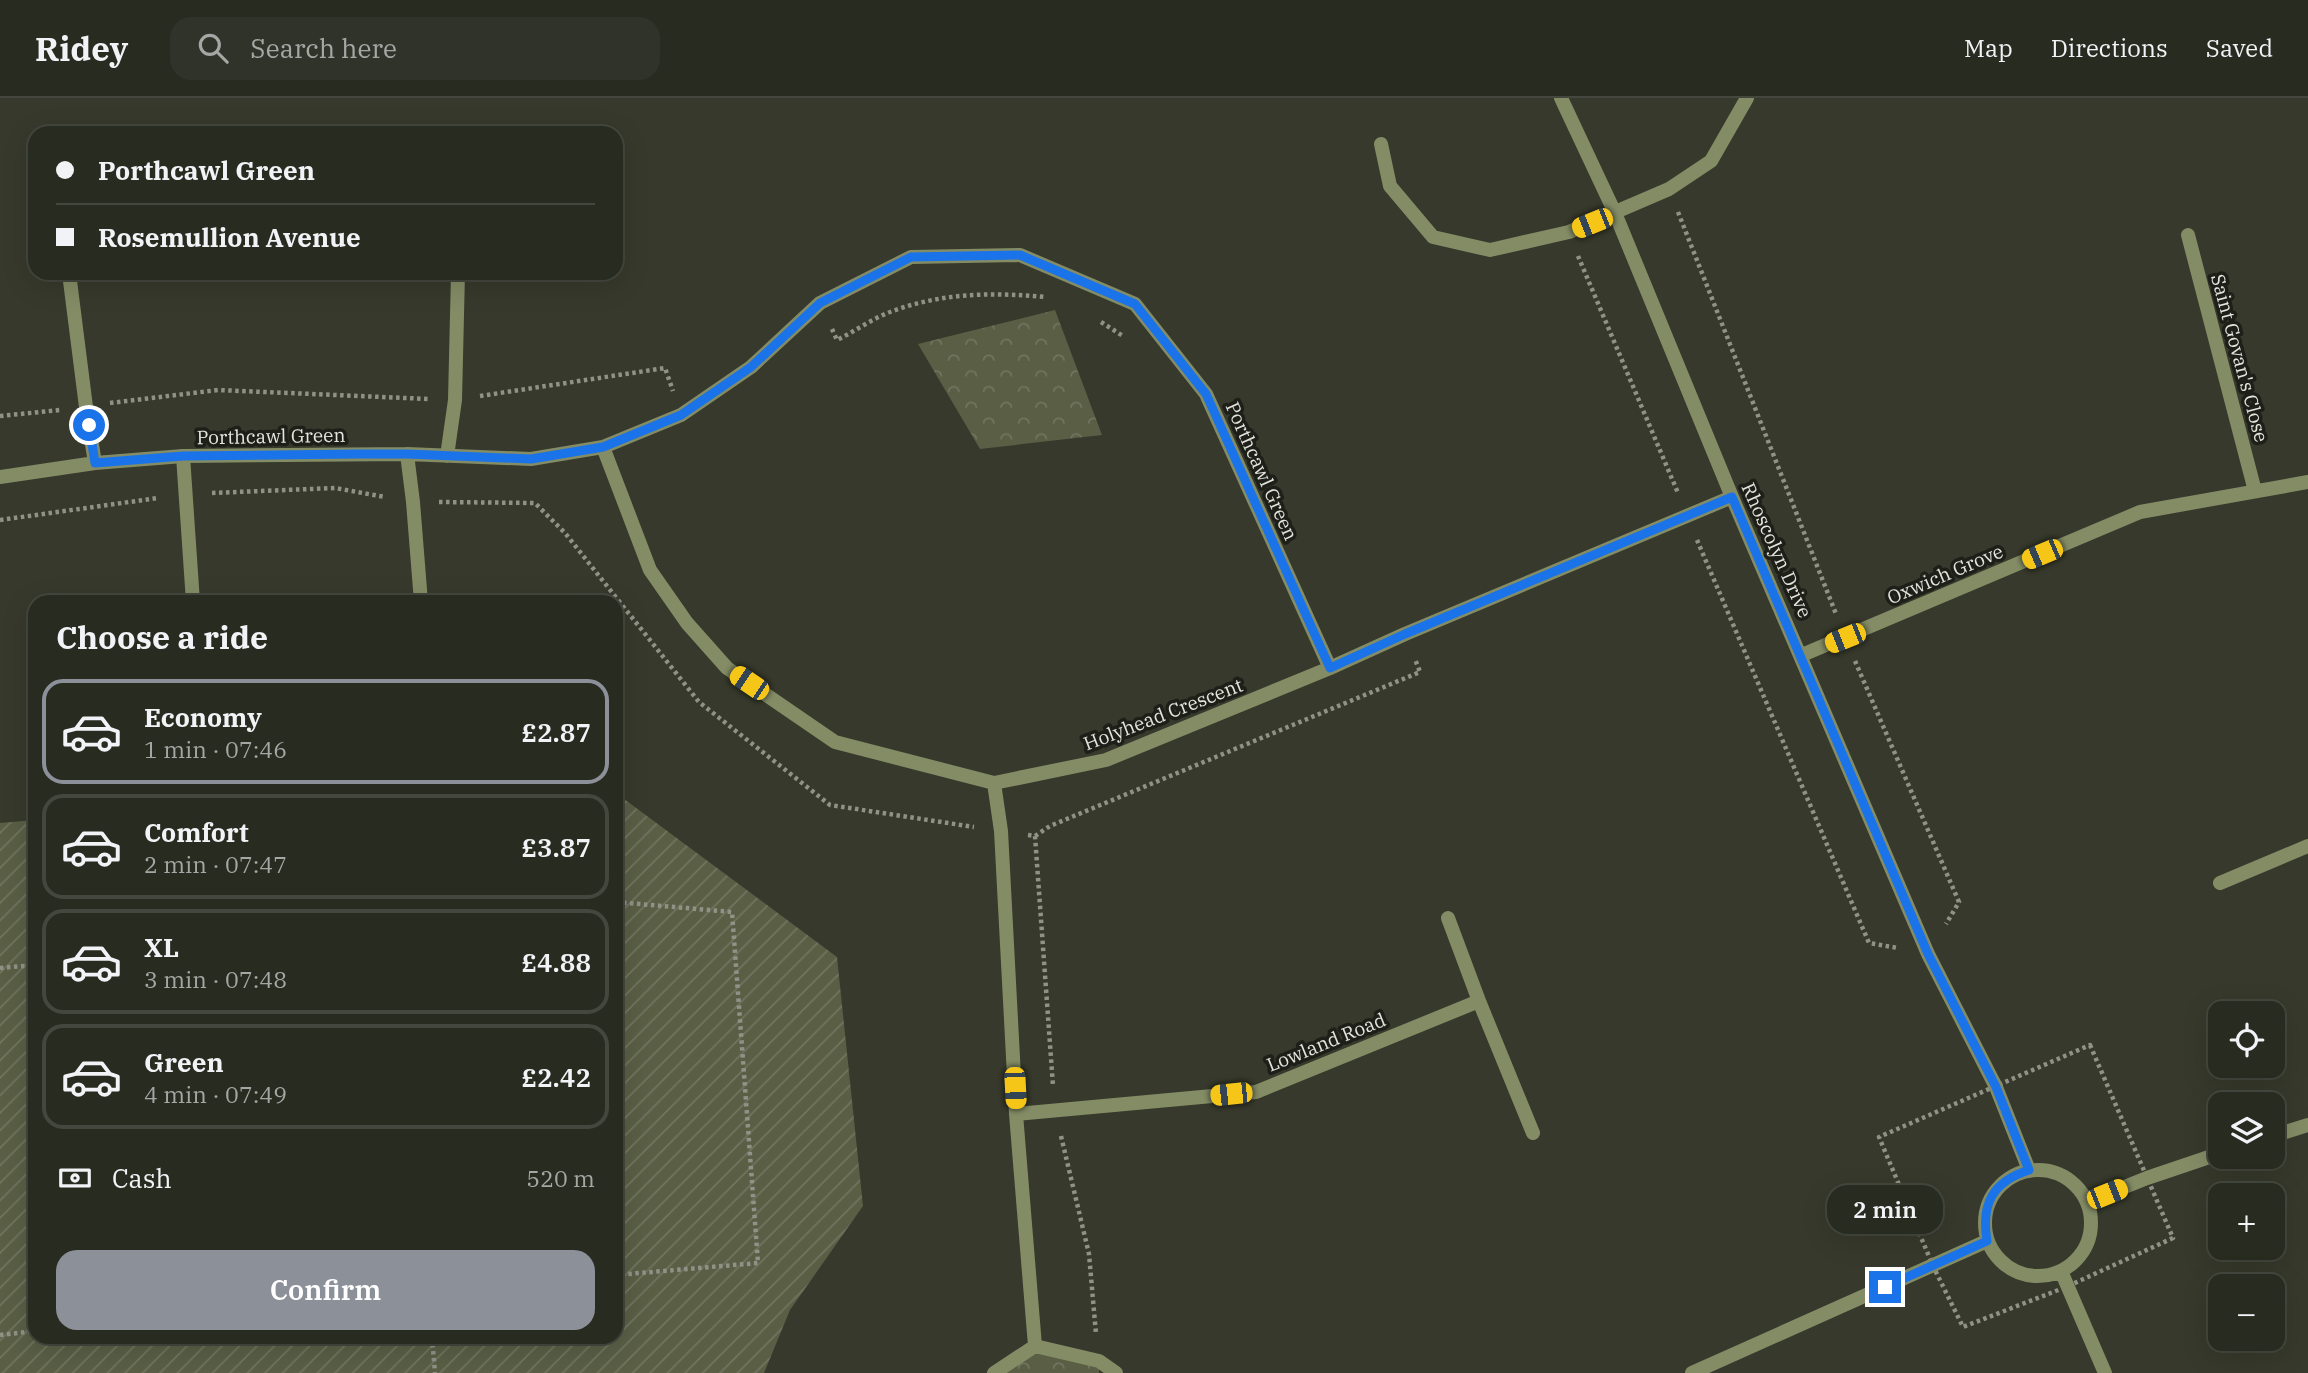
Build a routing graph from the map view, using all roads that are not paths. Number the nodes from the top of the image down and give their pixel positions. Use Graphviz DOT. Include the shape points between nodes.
graph roads {
  1 [pos="1561,98"];
  2 [pos="1747,98"];
  3 [pos="1381,144"];
  4 [pos="1615,213"];
  5 [pos="2188,235"];
  6 [pos="70,280"];
  7 [pos="458,280"];
  8 [pos="603,447"];
  9 [pos="407,454"];
  10 [pos="183,456"];
  11 [pos="447,456"];
  12 [pos="95,463"];
  13 [pos="0,477"];
  14 [pos="2308,482"];
  15 [pos="2255,491"];
  16 [pos="1732,497"];
  17 [pos="193,595"];
  18 [pos="420,595"];
  19 [pos="1802,655"];
  20 [pos="1330,668"];
  21 [pos="994,783"];
  22 [pos="2308,846"];
  23 [pos="2220,883"];
  24 [pos="1448,918"];
  25 [pos="1479,1001"];
  26 [pos="1016,1114"];
  27 [pos="2308,1125"];
  28 [pos="2285,1132"];
  29 [pos="1533,1133"];
  30 [pos="2208,1157"];
  31 [pos="2029,1170"];
  32 [pos="2087,1202"];
  33 [pos="1987,1241"];
  34 [pos="2061,1271"];
  35 [pos="1035,1346"];
  36 [pos="994,1373"];
  37 [pos="1116,1373"];
  38 [pos="1692,1373"];
  39 [pos="2105,1373"];
  1 -- 4 [label="street, Rhoscolyn Drive"];
  2 -- 4 [label="street" via="1711,161 1669,189"];
  3 -- 4 [label="street" via="1390,186 1433,237 1490,250 1569,232"];
  4 -- 16 [label="street, Rhoscolyn Drive"];
  5 -- 15 [label="street, Saint Govan's Close"];
  6 -- 12 [label="street"];
  7 -- 11 [label="street" via="455,400"];
  8 -- 11 [label="street, Porthcawl Green" via="531,459"];
  8 -- 20 [label="street, Porthcawl Green" via="681,415 751,367 820,303 911,257 1020,255 1135,304 1206,394"];
  8 -- 21 [label="street, Holyhead Crescent" via="650,570 687,623 727,668 835,742"];
  9 -- 10 [label="street, Porthcawl Green"];
  9 -- 11 [label="street, Porthcawl Green"];
  9 -- 18 [label="street"];
  10 -- 12 [label="street, Porthcawl Green"];
  10 -- 17 [label="street"];
  12 -- 13 [label="street, Porthcawl Green"];
  14 -- 15 [label="street, Oxwich Grove"];
  15 -- 19 [label="street, Oxwich Grove" via="2140,512"];
  16 -- 19 [label="street, Rhoscolyn Drive"];
  16 -- 20 [label="street, Holyhead Crescent"];
  19 -- 31 [label="street, Rhoscolyn Drive" via="1928,954 1996,1087"];
  20 -- 21 [label="street, Holyhead Crescent" via="1106,760"];
  21 -- 26 [label="street" via="1001,831"];
  22 -- 23 [label="street"];
  24 -- 25 [label="street"];
  25 -- 26 [label="street, Lowland Road" via="1256,1092"];
  25 -- 29 [label="street"];
  26 -- 35 [label="street"];
  27 -- 28 [label="street"];
  30 -- 32 [label="street"];
  31 -- 32 [label="street" via="2063,1176"];
  31 -- 33 [label="street" via="2014,1175 1991,1196 1985,1218"];
  32 -- 34 [label="street" via="2088,1242 2082,1254"];
  33 -- 34 [label="street" via="2004,1265 2017,1272 2047,1276"];
  33 -- 38 [label="street"];
  34 -- 39 [label="street"];
  35 -- 36 [label="street"];
  35 -- 37 [label="street" via="1099,1360"];
}
